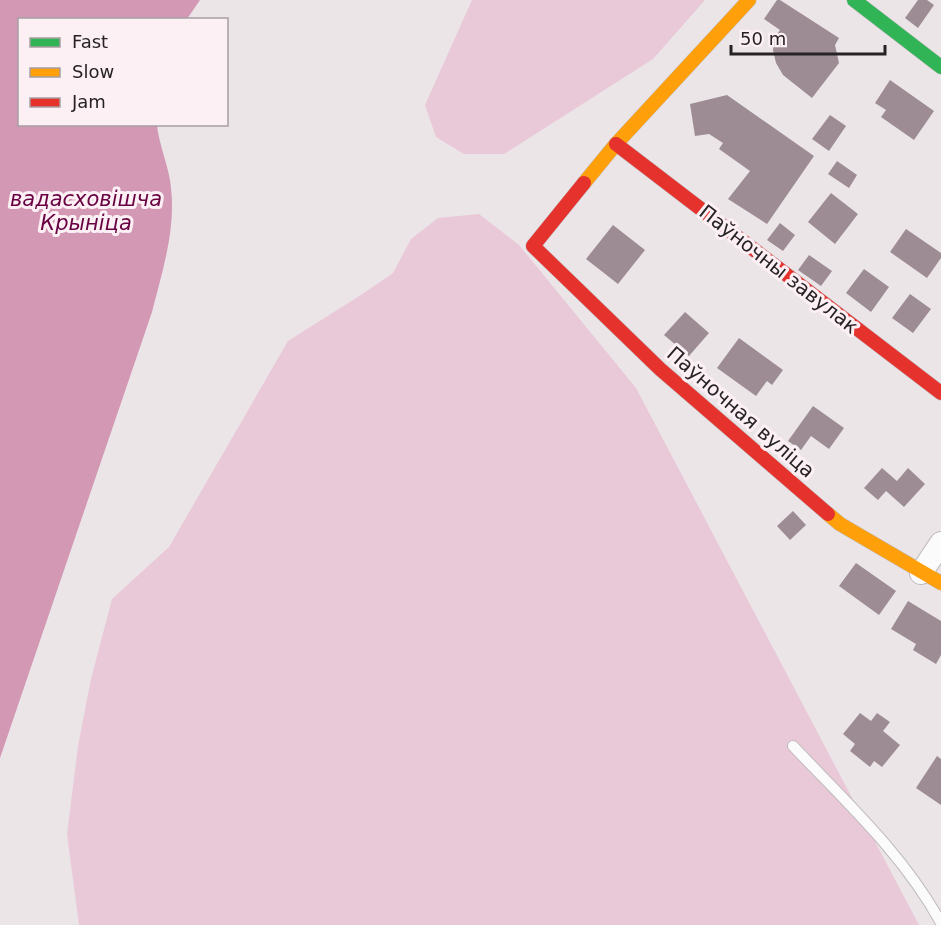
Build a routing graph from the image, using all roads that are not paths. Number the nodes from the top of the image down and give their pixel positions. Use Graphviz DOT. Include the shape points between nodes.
graph roads {
  1 [pos="749,0"];
  2 [pos="854,0"];
  3 [pos="941,67"];
  4 [pos="616,144"];
  5 [pos="941,393"];
  6 [pos="941,543"];
  7 [pos="931,578"];
  8 [pos="793,746"];
  9 [pos="941,923"];
  1 -- 4 [label="street"];
  2 -- 3 [label="street"];
  4 -- 5 [label="street, Паўночны завулак"];
  4 -- 7 [label="street, Паўночная вуліца" via="533,246 660,369 840,524"];
  6 -- 7 [label="street"];
  8 -- 9 [label="lane" via="892,852"];
}
